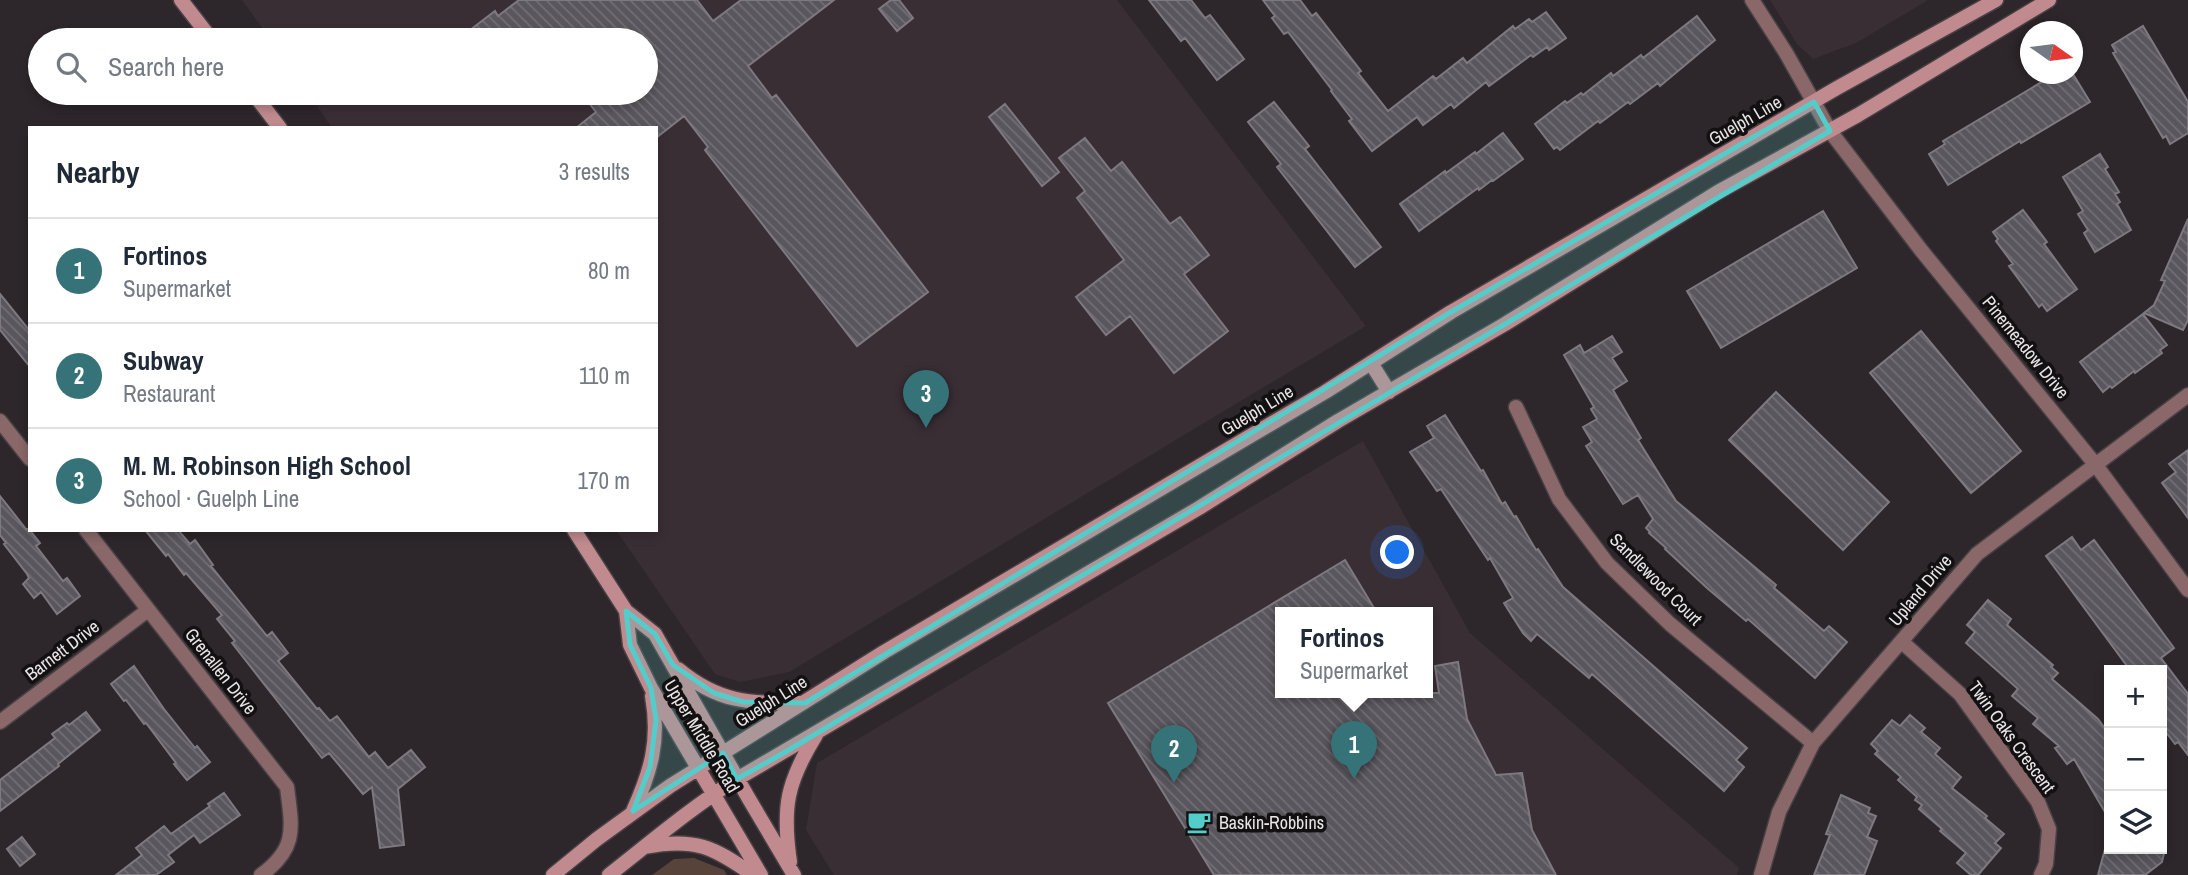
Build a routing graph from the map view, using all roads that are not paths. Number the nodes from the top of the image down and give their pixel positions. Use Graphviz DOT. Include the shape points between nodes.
graph roads {
  1 [pos="181,0"];
  2 [pos="1752,0"];
  3 [pos="1996,0"];
  4 [pos="2049,0"];
  5 [pos="203,28"];
  6 [pos="1814,102"];
  7 [pos="262,105"];
  8 [pos="278,126"];
  9 [pos="1830,131"];
  10 [pos="1371,363"];
  11 [pos="1389,392"];
  12 [pos="2188,395"];
  13 [pos="1516,407"];
  14 [pos="0,421"];
  15 [pos="28,456"];
  16 [pos="2095,464"];
  17 [pos="88,532"];
  18 [pos="575,532"];
  19 [pos="2188,590"];
  20 [pos="148,610"];
  21 [pos="626,611"];
  22 [pos="1902,642"];
  23 [pos="673,665"];
  24 [pos="651,688"];
  25 [pos="804,703"];
  26 [pos="0,722"];
  27 [pos="817,734"];
  28 [pos="1813,743"];
  29 [pos="723,753"];
  30 [pos="698,768"];
  31 [pos="737,779"];
  32 [pos="714,793"];
  33 [pos="633,811"];
  34 [pos="644,847"];
  35 [pos="793,873"];
  36 [pos="261,875"];
  37 [pos="553,875"];
  38 [pos="609,875"];
  39 [pos="752,875"];
  40 [pos="761,875"];
  41 [pos="1761,875"];
  42 [pos="2041,875"];
  1 -- 5 [label="main road"];
  2 -- 6 [label="street, Pinemeadow Drive"];
  3 -- 6 [label="main road, Guelph Line"];
  4 -- 9 [label="main road"];
  6 -- 9 [label="street, Pinemeadow Drive"];
  6 -- 10 [label="main road, Guelph Line"];
  7 -- 8 [label="main road"];
  9 -- 11 [label="main road" via="1718,192"];
  9 -- 16 [label="street, Pinemeadow Drive"];
  10 -- 11 [label="main road"];
  10 -- 25 [label="main road, Guelph Line"];
  11 -- 27 [label="main road"];
  12 -- 16 [label="street, Upland Drive"];
  13 -- 28 [label="street, Sandlewood Court" via="1559,499 1607,563 1670,624"];
  14 -- 15 [label="street"];
  16 -- 19 [label="street, Pinemeadow Drive"];
  16 -- 22 [label="street, Upland Drive" via="1976,554"];
  17 -- 20 [label="street, Grenallen Drive"];
  18 -- 21 [label="main road, Upper Middle Road"];
  20 -- 26 [label="street, Barnett Drive"];
  20 -- 36 [label="street, Grenallen Drive" via="287,787 292,826 288,849"];
  21 -- 23 [label="main road, Upper Middle Road" via="655,634"];
  21 -- 24 [label="main road, Upper Middle Road" via="630,645"];
  22 -- 28 [label="street, Upland Drive"];
  22 -- 42 [label="street, Twin Oaks Crescent" via="1960,694 2038,802 2049,829"];
  23 -- 25 [label="main road" via="714,693 732,699"];
  23 -- 29 [label="main road, Upper Middle Road"];
  24 -- 30 [label="main road, Upper Middle Road"];
  24 -- 33 [label="main road" via="654,747"];
  25 -- 29 [label="main road, Guelph Line"];
  27 -- 31 [label="main road"];
  27 -- 35 [label="main road" via="800,760 788,798 787,840"];
  28 -- 41 [label="street, Upland Drive" via="1779,812"];
  29 -- 30 [label="main road, Guelph Line"];
  29 -- 31 [label="main road, Upper Middle Road"];
  30 -- 32 [label="main road, Upper Middle Road"];
  30 -- 33 [label="main road, Guelph Line"];
  31 -- 32 [label="main road"];
  31 -- 35 [label="main road, Upper Middle Road"];
  32 -- 34 [label="main road"];
  32 -- 40 [label="main road, Upper Middle Road"];
  33 -- 37 [label="main road, Guelph Line"];
  34 -- 38 [label="main road"];
  34 -- 39 [label="main road" via="701,846 722,853"];
}
